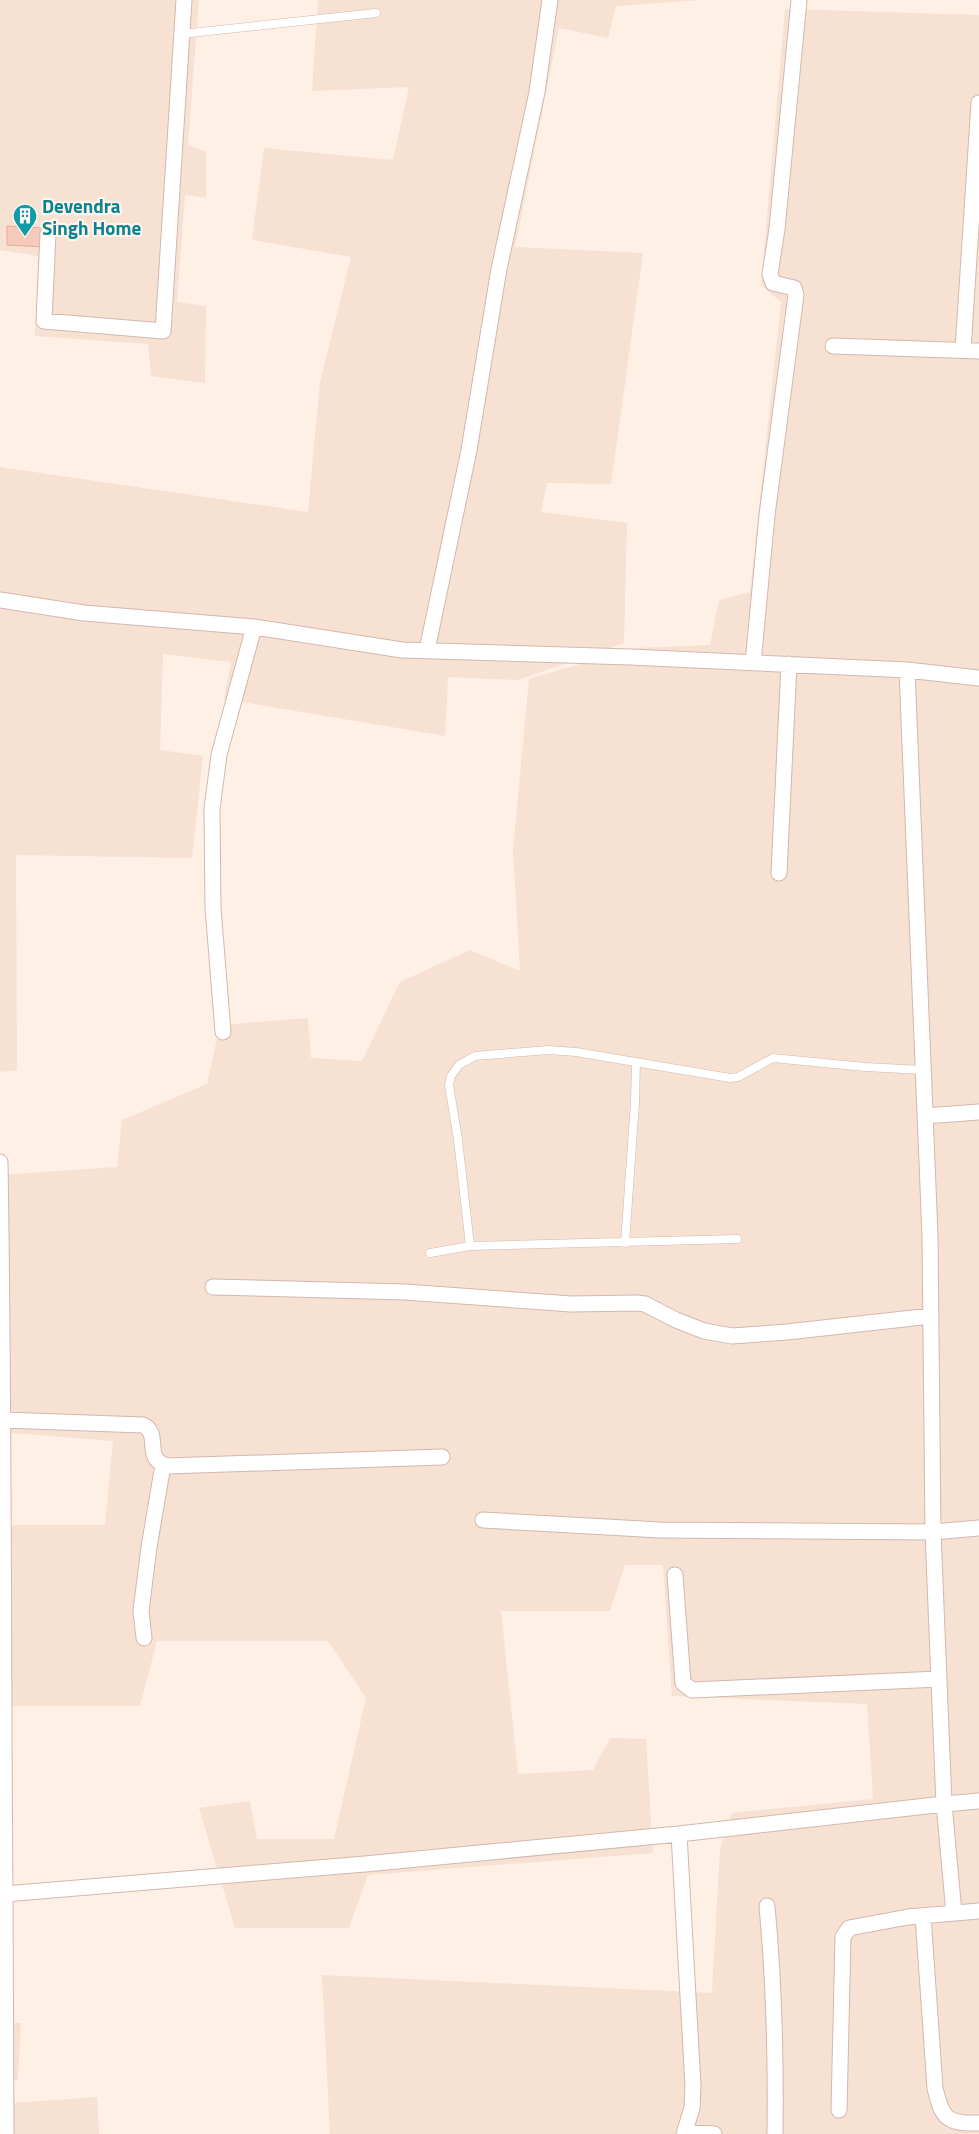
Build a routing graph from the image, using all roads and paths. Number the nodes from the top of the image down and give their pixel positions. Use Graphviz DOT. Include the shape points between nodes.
graph roads {
  1 [pos="184,0"];
  2 [pos="550,0"];
  3 [pos="799,0"];
  4 [pos="376,13"];
  5 [pos="182,34"];
  6 [pos="979,103"];
  7 [pos="48,234"];
  8 [pos="833,346"];
  9 [pos="963,350"];
  10 [pos="979,351"];
  11 [pos="0,600"];
  12 [pos="254,627"];
  13 [pos="427,650"];
  14 [pos="753,663"];
  15 [pos="789,664"];
  16 [pos="907,670"];
  17 [pos="979,678"];
  18 [pos="779,873"];
  19 [pos="223,1032"];
  20 [pos="636,1062"];
  21 [pos="923,1070"];
  22 [pos="979,1112"];
  23 [pos="925,1116"];
  24 [pos="0,1162"];
  25 [pos="737,1239"];
  26 [pos="625,1243"];
  27 [pos="470,1246"];
  28 [pos="430,1253"];
  29 [pos="213,1287"];
  30 [pos="931,1316"];
  31 [pos="3,1420"];
  32 [pos="442,1457"];
  33 [pos="163,1465"];
  34 [pos="1,1518"];
  35 [pos="483,1520"];
  36 [pos="979,1528"];
  37 [pos="933,1532"];
  38 [pos="675,1576"];
  39 [pos="144,1638"];
  40 [pos="939,1679"];
  41 [pos="979,1801"];
  42 [pos="944,1804"];
  43 [pos="679,1834"];
  44 [pos="2,1894"];
  45 [pos="767,1906"];
  46 [pos="979,1911"];
  47 [pos="954,1913"];
  48 [pos="923,1916"];
  49 [pos="839,2110"];
  50 [pos="979,2123"];
  51 [pos="685,2133"];
  52 [pos="6,2134"];
  53 [pos="714,2134"];
  54 [pos="775,2134"];
  1 -- 5 [label="street"];
  2 -- 13 [label="street" via="537,92 499,269 469,450"];
  3 -- 14 [label="street" via="770,274 772,283 794,288 796,295 767,515"];
  4 -- 5 [label="lane"];
  5 -- 7 [label="street" via="163,331 44,321"];
  6 -- 9 [label="street"];
  8 -- 9 [label="street"];
  9 -- 10 [label="street"];
  11 -- 12 [label="street" via="84,613"];
  12 -- 13 [label="street" via="402,650"];
  12 -- 19 [label="street" via="219,755 212,809 212,908"];
  13 -- 14 [label="street"];
  14 -- 15 [label="street"];
  15 -- 16 [label="street"];
  15 -- 18 [label="street"];
  16 -- 17 [label="street"];
  16 -- 21 [label="street"];
  20 -- 21 [label="lane" via="730,1078 773,1058"];
  20 -- 26 [label="lane"];
  20 -- 27 [label="lane" via="548,1050 475,1056 459,1065 449,1085"];
  21 -- 23 [label="street"];
  22 -- 23 [label="street"];
  23 -- 30 [label="street"];
  24 -- 31 [label="street"];
  25 -- 26 [label="lane"];
  26 -- 27 [label="lane"];
  27 -- 28 [label="lane"];
  29 -- 30 [label="street" via="405,1292 571,1304 637,1303 704,1331 732,1336"];
  30 -- 37 [label="street"];
  31 -- 33 [label="street" via="143,1425 151,1433 155,1460"];
  31 -- 34 [label="street"];
  32 -- 33 [label="street"];
  33 -- 39 [label="street" via="141,1611"];
  34 -- 44 [label="street"];
  35 -- 37 [label="street" via="660,1530"];
  36 -- 37 [label="street"];
  37 -- 40 [label="street"];
  38 -- 40 [label="street" via="683,1684 692,1690"];
  40 -- 42 [label="street"];
  41 -- 42 [label="street"];
  42 -- 43 [label="street"];
  42 -- 47 [label="street"];
  43 -- 44 [label="street"];
  43 -- 51 [label="street" via="693,2086 692,2108"];
  44 -- 52 [label="street"];
  45 -- 54 [label="street" via="776,2043"];
  46 -- 47 [label="street"];
  47 -- 48 [label="street"];
  48 -- 49 [label="street" via="849,1928 843,1937"];
  48 -- 50 [label="street" via="934,2088 940,2108 949,2120"];
  51 -- 53 [label="street"];
}
